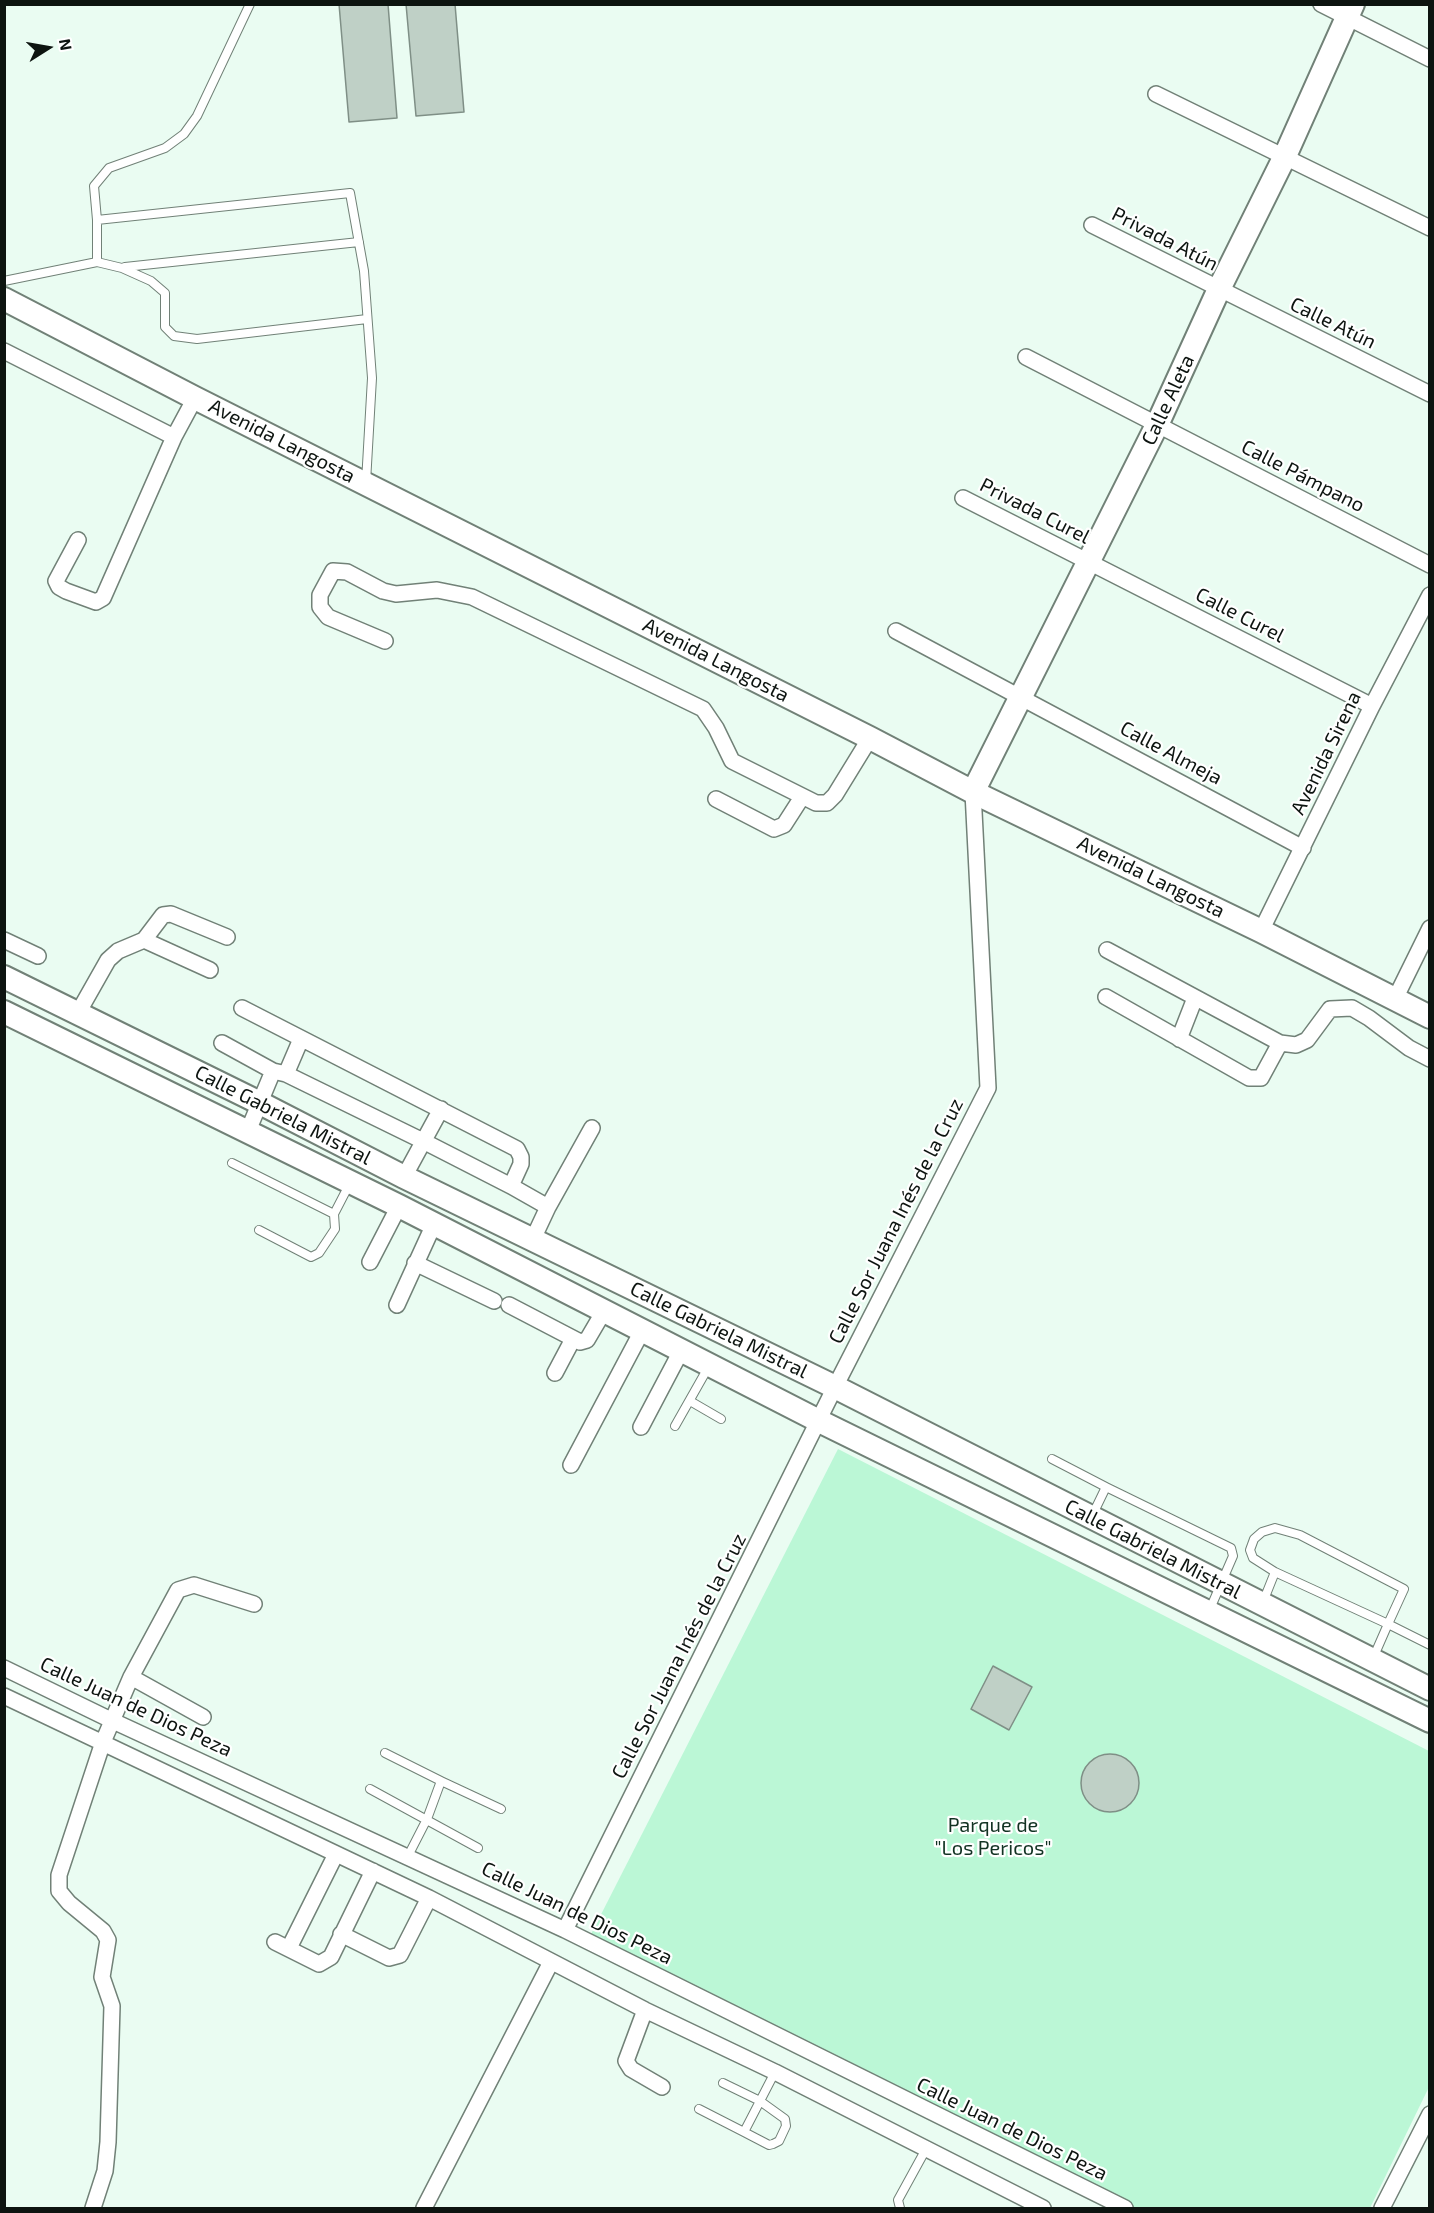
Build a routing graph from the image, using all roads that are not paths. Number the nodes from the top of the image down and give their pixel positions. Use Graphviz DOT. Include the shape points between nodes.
graph roads {
  1 [pos="250,4"];
  2 [pos="1321,4"];
  3 [pos="1350,11"];
  4 [pos="1430,59"];
  5 [pos="1156,94"];
  6 [pos="1285,156"];
  7 [pos="97,220"];
  8 [pos="1092,225"];
  9 [pos="1430,228"];
  10 [pos="359,242"];
  11 [pos="97,262"];
  12 [pos="122,268"];
  13 [pos="4,281"];
  14 [pos="1219,290"];
  15 [pos="4,299"];
  16 [pos="368,319"];
  17 [pos="4,351"];
  18 [pos="1026,357"];
  19 [pos="1430,394"];
  20 [pos="195,398"];
  21 [pos="1157,425"];
  22 [pos="174,437"];
  23 [pos="366,484"];
  24 [pos="963,498"];
  25 [pos="78,540"];
  26 [pos="1089,562"];
  27 [pos="1430,565"];
  28 [pos="1430,594"];
  29 [pos="1425,614"];
  30 [pos="897,631"];
  31 [pos="385,641"];
  32 [pos="1020,695"];
  33 [pos="1372,706"];
  34 [pos="870,738"];
  35 [pos="973,792"];
  36 [pos="802,797"];
  37 [pos="716,800"];
  38 [pos="1303,848"];
  39 [pos="1430,928"];
  40 [pos="1261,931"];
  41 [pos="227,937"];
  42 [pos="4,940"];
  43 [pos="144,940"];
  44 [pos="1107,951"];
  45 [pos="38,956"];
  46 [pos="210,970"];
  47 [pos="4,977"];
  48 [pos="1106,998"];
  49 [pos="1195,998"];
  50 [pos="1395,999"];
  51 [pos="242,1008"];
  52 [pos="4,1012"];
  53 [pos="78,1013"];
  54 [pos="1430,1017"];
  55 [pos="1179,1038"];
  56 [pos="301,1040"];
  57 [pos="222,1043"];
  58 [pos="1281,1043"];
  59 [pos="1430,1059"];
  60 [pos="279,1072"];
  61 [pos="260,1103"];
  62 [pos="441,1109"];
  63 [pos="592,1128"];
  64 [pos="248,1131"];
  65 [pos="423,1141"];
  66 [pos="232,1163"];
  67 [pos="404,1177"];
  68 [pos="350,1183"];
  69 [pos="511,1186"];
  70 [pos="399,1206"];
  71 [pos="548,1208"];
  72 [pos="334,1214"];
  73 [pos="434,1224"];
  74 [pos="259,1230"];
  75 [pos="533,1239"];
  76 [pos="370,1262"];
  77 [pos="415,1263"];
  78 [pos="494,1301"];
  79 [pos="398,1305"];
  80 [pos="509,1305"];
  81 [pos="604,1311"];
  82 [pos="642,1331"];
  83 [pos="573,1338"];
  84 [pos="681,1351"];
  85 [pos="709,1365"];
  86 [pos="555,1373"];
  87 [pos="835,1387"];
  88 [pos="690,1401"];
  89 [pos="721,1419"];
  90 [pos="819,1421"];
  91 [pos="675,1426"];
  92 [pos="641,1427"];
  93 [pos="1052,1459"];
  94 [pos="571,1465"];
  95 [pos="1106,1487"];
  96 [pos="1092,1518"];
  97 [pos="1275,1572"];
  98 [pos="1221,1584"];
  99 [pos="254,1604"];
  100 [pos="1262,1605"];
  101 [pos="1208,1612"];
  102 [pos="1388,1624"];
  103 [pos="1430,1645"];
  104 [pos="1372,1660"];
  105 [pos="4,1668"];
  106 [pos="131,1677"];
  107 [pos="1430,1689"];
  108 [pos="4,1696"];
  109 [pos="203,1717"];
  110 [pos="113,1721"];
  111 [pos="1430,1721"];
  112 [pos="103,1742"];
  113 [pos="385,1753"];
  114 [pos="441,1781"];
  115 [pos="370,1789"];
  116 [pos="501,1809"];
  117 [pos="427,1820"];
  118 [pos="478,1848"];
  119 [pos="336,1854"];
  120 [pos="408,1856"];
  121 [pos="373,1871"];
  122 [pos="429,1898"];
  123 [pos="566,1930"];
  124 [pos="340,1934"];
  125 [pos="550,1962"];
  126 [pos="645,2010"];
  127 [pos="775,2072"];
  128 [pos="723,2083"];
  129 [pos="662,2087"];
  130 [pos="760,2102"];
  131 [pos="699,2109"];
  132 [pos="1430,2114"];
  133 [pos="744,2132"];
  134 [pos="926,2149"];
  135 [pos="93,2208"];
  136 [pos="424,2208"];
  137 [pos="900,2208"];
  138 [pos="1043,2208"];
  139 [pos="1125,2208"];
  140 [pos="1382,2208"];
  1 -- 7 [label="lane" via="197,116 184,134 165,148 109,168 94,186"];
  2 -- 3 [label="street"];
  3 -- 4 [label="street"];
  3 -- 6 [label="street, Calle Aleta"];
  5 -- 6 [label="street"];
  6 -- 9 [label="street"];
  6 -- 14 [label="street, Calle Aleta"];
  7 -- 10 [label="lane" via="350,193"];
  7 -- 11 [label="lane"];
  8 -- 14 [label="street, Privada Atún"];
  10 -- 12 [label="lane"];
  10 -- 16 [label="lane"];
  11 -- 12 [label="lane"];
  11 -- 13 [label="lane"];
  12 -- 16 [label="lane" via="165,292 165,327 174,336 197,339"];
  14 -- 19 [label="street, Calle Atún"];
  14 -- 21 [label="street, Calle Aleta"];
  15 -- 20 [label="street, Avenida Langosta"];
  16 -- 23 [label="lane" via="372,378"];
  17 -- 22 [label="street"];
  18 -- 21 [label="street, Calle Pámpano"];
  20 -- 22 [label="street"];
  20 -- 23 [label="street, Avenida Langosta"];
  21 -- 26 [label="street, Calle Aleta"];
  21 -- 27 [label="street, Calle Pámpano"];
  22 -- 25 [label="street" via="103,598 96,602 66,591 56,581"];
  23 -- 34 [label="street, Avenida Langosta"];
  24 -- 26 [label="street, Privada Curel"];
  26 -- 32 [label="street, Calle Aleta"];
  26 -- 33 [label="street, Calle Curel"];
  28 -- 29 [label="street, Avenida Sirena"];
  29 -- 33 [label="street, Avenida Sirena"];
  30 -- 32 [label="street, Calle Almeja"];
  31 -- 36 [label="street" via="328,617 320,607 320,595 333,571 347,572 396,594 436,590 472,597 703,710 732,761"];
  32 -- 35 [label="street, Calle Aleta"];
  32 -- 38 [label="street, Calle Almeja"];
  33 -- 38 [label="street, Avenida Sirena"];
  34 -- 35 [label="street, Avenida Langosta"];
  34 -- 36 [label="street" via="826,803"];
  35 -- 40 [label="street, Avenida Langosta"];
  35 -- 87 [label="street, Calle Sor Juana Inés de la Cruz" via="988,1088"];
  36 -- 37 [label="street" via="784,825 774,829"];
  38 -- 40 [label="street, Avenida Sirena"];
  39 -- 50 [label="street"];
  40 -- 50 [label="street, Avenida Langosta"];
  41 -- 43 [label="street" via="171,914 163,915"];
  42 -- 45 [label="street"];
  43 -- 46 [label="street"];
  43 -- 53 [label="street" via="118,951 108,960"];
  44 -- 49 [label="street"];
  47 -- 53 [label="street, Calle Gabriela Mistral"];
  48 -- 55 [label="street"];
  49 -- 55 [label="street"];
  49 -- 58 [label="street"];
  50 -- 54 [label="street, Avenida Langosta"];
  51 -- 56 [label="street"];
  52 -- 64 [label="street, Calle Gabriela Mistral"];
  53 -- 61 [label="street, Calle Gabriela Mistral"];
  55 -- 58 [label="street" via="1256,1079 1261,1078"];
  56 -- 60 [label="street"];
  56 -- 62 [label="street"];
  57 -- 60 [label="street"];
  58 -- 59 [label="street" via="1296,1045 1307,1040 1330,1009 1352,1008"];
  60 -- 61 [label="street"];
  60 -- 65 [label="street"];
  61 -- 64 [label="street"];
  61 -- 67 [label="street, Calle Gabriela Mistral"];
  62 -- 65 [label="street"];
  62 -- 69 [label="street" via="517,1149 521,1164"];
  63 -- 71 [label="street"];
  64 -- 68 [label="street, Calle Gabriela Mistral"];
  65 -- 67 [label="street"];
  65 -- 69 [label="street"];
  66 -- 72 [label="lane"];
  67 -- 75 [label="street, Calle Gabriela Mistral"];
  68 -- 70 [label="street, Calle Gabriela Mistral"];
  68 -- 72 [label="lane"];
  69 -- 71 [label="street"];
  70 -- 73 [label="street, Calle Gabriela Mistral"];
  70 -- 76 [label="street"];
  71 -- 75 [label="street"];
  72 -- 74 [label="lane" via="335,1229 319,1253 311,1257"];
  73 -- 77 [label="street"];
  73 -- 81 [label="street, Calle Gabriela Mistral"];
  75 -- 87 [label="street, Calle Gabriela Mistral"];
  77 -- 78 [label="street"];
  77 -- 79 [label="street"];
  80 -- 83 [label="street"];
  81 -- 82 [label="street, Calle Gabriela Mistral"];
  81 -- 83 [label="street" via="587,1340"];
  82 -- 84 [label="street, Calle Gabriela Mistral"];
  82 -- 94 [label="street"];
  83 -- 86 [label="street"];
  84 -- 85 [label="street, Calle Gabriela Mistral"];
  84 -- 92 [label="street"];
  85 -- 88 [label="lane"];
  85 -- 90 [label="street, Calle Gabriela Mistral"];
  87 -- 90 [label="street, Calle Sor Juana Inés de la Cruz"];
  87 -- 96 [label="street, Calle Gabriela Mistral"];
  88 -- 89 [label="lane"];
  88 -- 91 [label="lane"];
  90 -- 101 [label="street, Calle Gabriela Mistral"];
  90 -- 123 [label="street, Calle Sor Juana Inés de la Cruz"];
  93 -- 95 [label="lane"];
  95 -- 96 [label="lane"];
  95 -- 98 [label="lane" via="1231,1548 1233,1556"];
  96 -- 98 [label="street, Calle Gabriela Mistral"];
  97 -- 100 [label="lane"];
  97 -- 102 [label="lane"];
  97 -- 102 [label="lane" via="1253,1558 1250,1550 1254,1539 1275,1528 1300,1535 1404,1589"];
  98 -- 100 [label="street, Calle Gabriela Mistral"];
  98 -- 101 [label="lane"];
  99 -- 106 [label="street" via="194,1585 178,1590"];
  100 -- 104 [label="street, Calle Gabriela Mistral"];
  101 -- 111 [label="street, Calle Gabriela Mistral"];
  102 -- 103 [label="lane"];
  102 -- 104 [label="lane"];
  104 -- 107 [label="street, Calle Gabriela Mistral"];
  105 -- 110 [label="street, Calle Juan de Dios Peza"];
  106 -- 109 [label="street"];
  106 -- 110 [label="street"];
  108 -- 112 [label="street"];
  110 -- 112 [label="street"];
  110 -- 120 [label="street, Calle Juan de Dios Peza"];
  112 -- 119 [label="street"];
  112 -- 135 [label="street" via="59,1875 59,1891 104,1931 108,1940 102,1977 112,2006 108,2142 105,2171"];
  113 -- 114 [label="lane"];
  114 -- 116 [label="lane"];
  114 -- 117 [label="lane"];
  115 -- 117 [label="lane"];
  117 -- 118 [label="lane"];
  117 -- 120 [label="lane"];
  119 -- 121 [label="street"];
  119 -- 124 [label="street" via="282,1945 319,1964 331,1957"];
  120 -- 123 [label="street, Calle Juan de Dios Peza"];
  121 -- 122 [label="street"];
  121 -- 124 [label="street"];
  122 -- 124 [label="street" via="400,1955 388,1958"];
  122 -- 125 [label="street"];
  123 -- 139 [label="street, Calle Juan de Dios Peza"];
  125 -- 126 [label="street"];
  125 -- 136 [label="street"];
  126 -- 127 [label="street"];
  126 -- 129 [label="street" via="626,2061 630,2069"];
  127 -- 130 [label="lane"];
  127 -- 134 [label="street"];
  128 -- 130 [label="lane"];
  130 -- 133 [label="lane"];
  130 -- 133 [label="lane" via="785,2119 786,2126 778,2141 769,2145"];
  131 -- 133 [label="lane"];
  132 -- 140 [label="street"];
  134 -- 137 [label="lane" via="898,2200"];
  134 -- 138 [label="street"];
}
